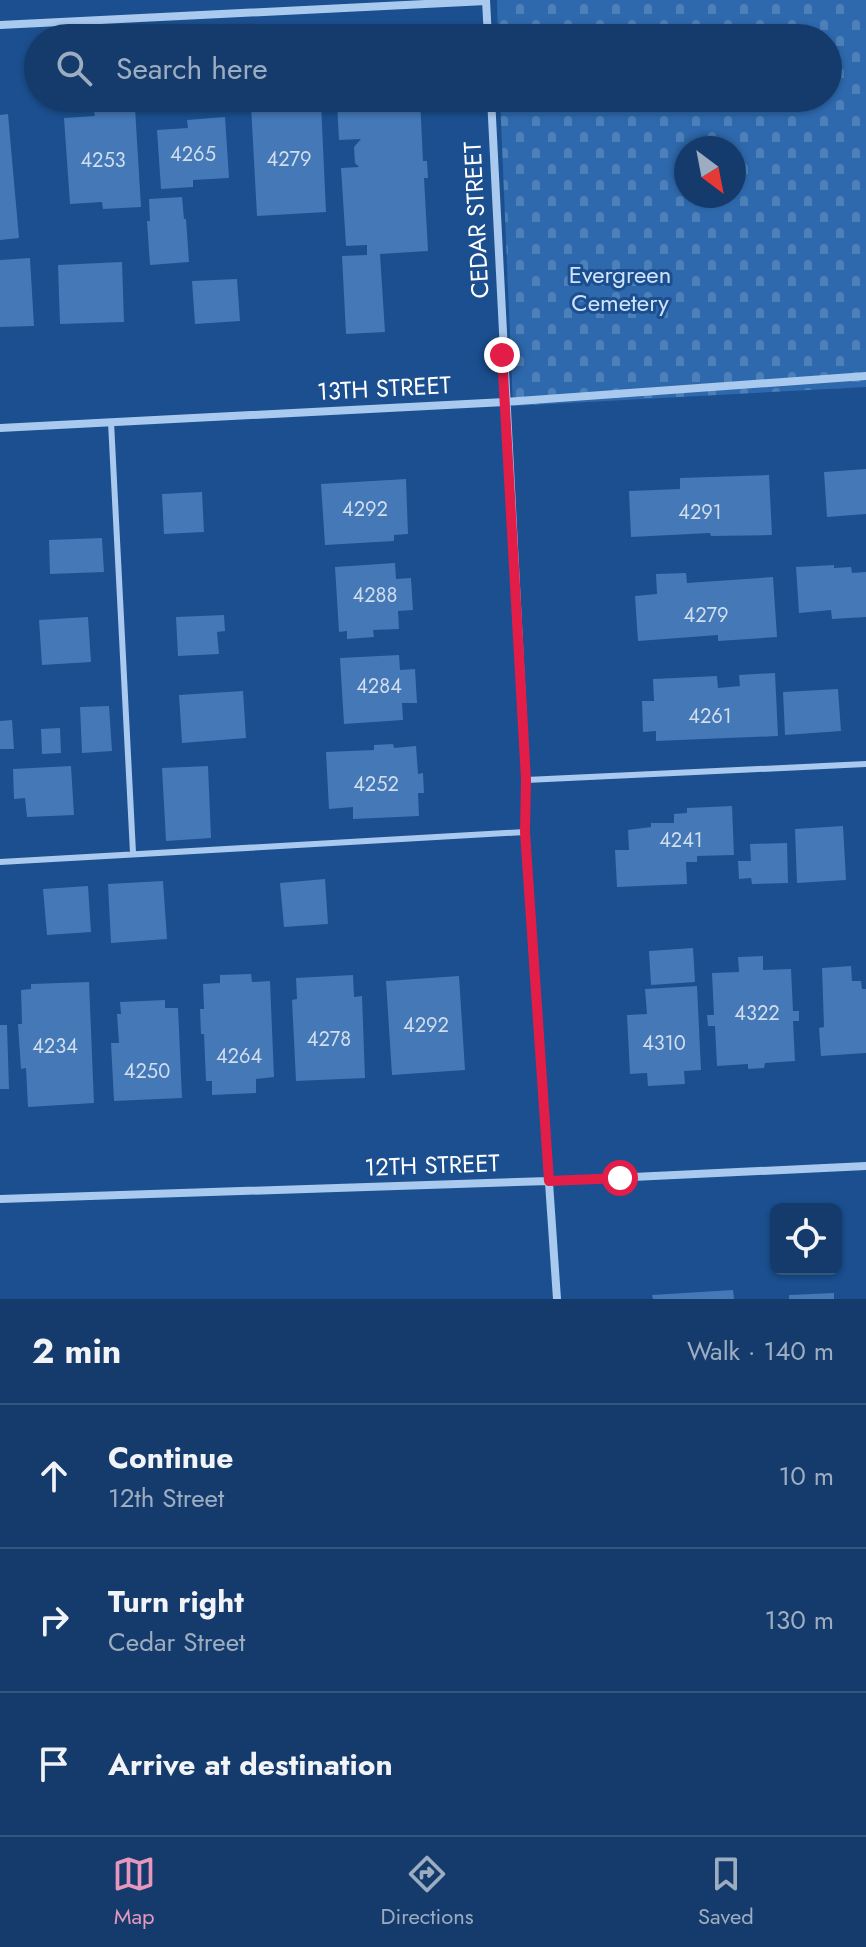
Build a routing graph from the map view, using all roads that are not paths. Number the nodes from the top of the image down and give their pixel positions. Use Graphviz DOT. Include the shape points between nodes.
graph roads {
  1 [pos="486,0"];
  2 [pos="487,24"];
  3 [pos="0,25"];
  4 [pos="492,112"];
  5 [pos="866,376"];
  6 [pos="505,402"];
  7 [pos="111,422"];
  8 [pos="0,428"];
  9 [pos="866,764"];
  10 [pos="526,780"];
  11 [pos="525,832"];
  12 [pos="133,853"];
  13 [pos="0,862"];
  14 [pos="866,1166"];
  15 [pos="549,1181"];
  16 [pos="0,1199"];
  17 [pos="557,1299"];
  1 -- 2 [label="street"];
  1 -- 3 [label="street"];
  4 -- 6 [label="street, CEDAR STREET"];
  5 -- 6 [label="street, 13TH STREET"];
  6 -- 7 [label="street, 13TH STREET"];
  6 -- 10 [label="street, CEDAR STREET"];
  7 -- 8 [label="street, 13TH STREET"];
  7 -- 12 [label="lane"];
  9 -- 10 [label="lane"];
  10 -- 11 [label="street, CEDAR STREET"];
  11 -- 12 [label="lane"];
  11 -- 15 [label="street, CEDAR STREET"];
  12 -- 13 [label="lane"];
  14 -- 15 [label="street, 12TH STREET"];
  15 -- 16 [label="street, 12TH STREET"];
  15 -- 17 [label="street, CEDAR STREET"];
}
